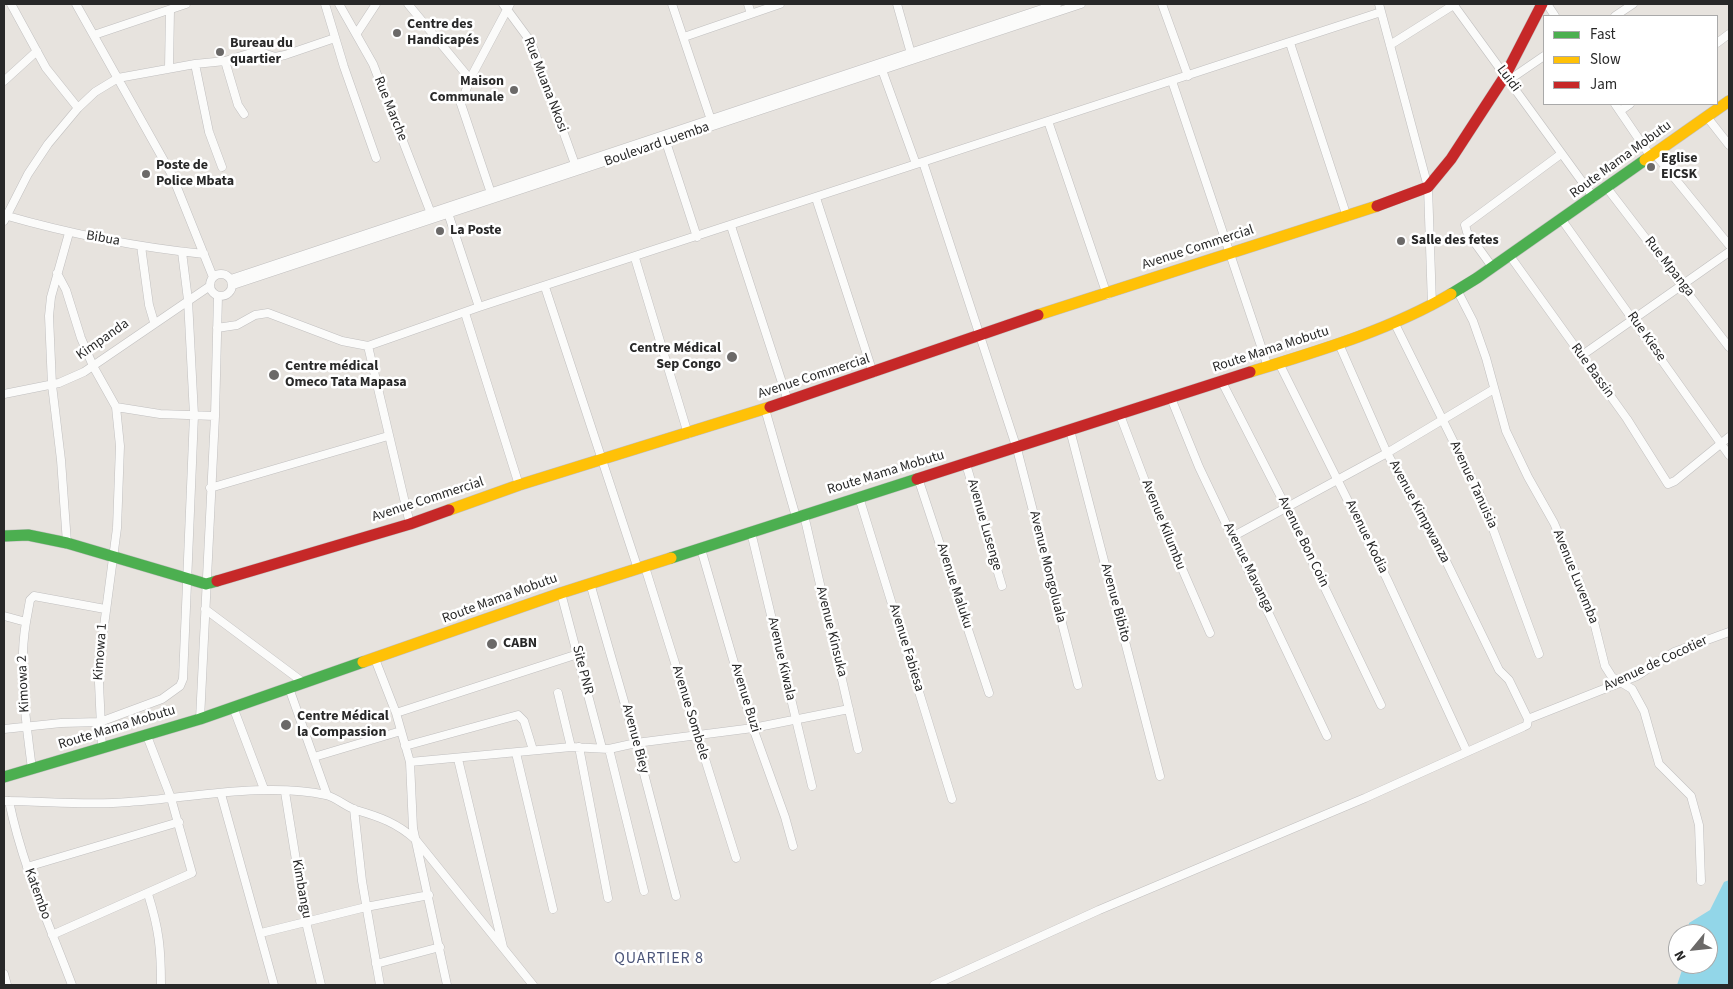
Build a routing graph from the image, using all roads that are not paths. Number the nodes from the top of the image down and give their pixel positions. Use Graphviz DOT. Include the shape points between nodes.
graph roads {
  1 [pos="11,4"];
  2 [pos="76,4"];
  3 [pos="186,4"];
  4 [pos="325,4"];
  5 [pos="339,4"];
  6 [pos="376,4"];
  7 [pos="408,4"];
  8 [pos="672,4"];
  9 [pos="748,4"];
  10 [pos="780,4"];
  11 [pos="898,4"];
  12 [pos="1057,4"];
  13 [pos="1081,4"];
  14 [pos="1162,4"];
  15 [pos="1379,4"];
  16 [pos="1454,4"];
  17 [pos="1542,4"];
  18 [pos="1546,4"];
  19 [pos="1633,4"];
  20 [pos="507,5"];
  21 [pos="1049,8"];
  22 [pos="170,10"];
  23 [pos="1381,12"];
  24 [pos="751,14"];
  25 [pos="1554,15"];
  26 [pos="1616,15"];
  27 [pos="357,33"];
  28 [pos="94,34"];
  29 [pos="1729,34"];
  30 [pos="684,37"];
  31 [pos="336,38"];
  32 [pos="1718,42"];
  33 [pos="1290,43"];
  34 [pos="1390,45"];
  35 [pos="37,51"];
  36 [pos="912,56"];
  37 [pos="1543,57"];
  38 [pos="225,61"];
  39 [pos="195,64"];
  40 [pos="881,66"];
  41 [pos="169,68"];
  42 [pos="1188,76"];
  43 [pos="118,78"];
  44 [pos="1507,78"];
  45 [pos="470,79"];
  46 [pos="4,81"];
  47 [pos="1172,81"];
  48 [pos="1729,101"];
  49 [pos="1616,105"];
  50 [pos="1629,105"];
  51 [pos="78,108"];
  52 [pos="1620,111"];
  53 [pos="244,114"];
  54 [pos="1706,117"];
  55 [pos="1048,121"];
  56 [pos="712,123"];
  57 [pos="665,138"];
  58 [pos="1729,145"];
  59 [pos="1561,154"];
  60 [pos="1653,156"];
  61 [pos="376,158"];
  62 [pos="919,163"];
  63 [pos="222,167"];
  64 [pos="576,168"];
  65 [pos="1428,187"];
  66 [pos="1607,188"];
  67 [pos="491,195"];
  68 [pos="816,198"];
  69 [pos="1594,198"];
  70 [pos="448,213"];
  71 [pos="432,215"];
  72 [pos="4,217"];
  73 [pos="1347,217"];
  74 [pos="1562,220"];
  75 [pos="731,226"];
  76 [pos="69,233"];
  77 [pos="697,237"];
  78 [pos="1729,245"];
  79 [pos="142,246"];
  80 [pos="182,252"];
  81 [pos="1729,252"];
  82 [pos="1230,253"];
  83 [pos="204,254"];
  84 [pos="1510,256"];
  85 [pos="635,258"];
  86 [pos="1493,268"];
  87 [pos="57,273"];
  88 [pos="213,277"];
  89 [pos="232,282"];
  90 [pos="1683,285"];
  91 [pos="210,286"];
  92 [pos="545,287"];
  93 [pos="1457,290"];
  94 [pos="1107,295"];
  95 [pos="218,296"];
  96 [pos="188,300"];
  97 [pos="1432,305"];
  98 [pos="479,308"];
  99 [pos="465,312"];
  100 [pos="1634,320"];
  101 [pos="154,322"];
  102 [pos="1394,322"];
  103 [pos="217,328"];
  104 [pos="979,334"];
  105 [pos="1339,344"];
  106 [pos="368,346"];
  107 [pos="1729,347"];
  108 [pos="1581,356"];
  109 [pos="1273,365"];
  110 [pos="93,366"];
  111 [pos="873,373"];
  112 [pos="1222,382"];
  113 [pos="52,385"];
  114 [pos="1494,389"];
  115 [pos="4,394"];
  116 [pos="1171,398"];
  117 [pos="788,402"];
  118 [pos="116,407"];
  119 [pos="765,409"];
  120 [pos="194,415"];
  121 [pos="1120,415"];
  122 [pos="215,416"];
  123 [pos="1442,419"];
  124 [pos="1070,430"];
  125 [pos="688,434"];
  126 [pos="388,436"];
  127 [pos="1729,437"];
  128 [pos="1721,444"];
  129 [pos="1018,448"];
  130 [pos="1387,453"];
  131 [pos="1729,455"];
  132 [pos="603,458"];
  133 [pos="966,464"];
  134 [pos="918,478"];
  135 [pos="1337,479"];
  136 [pos="519,486"];
  137 [pos="210,488"];
  138 [pos="859,497"];
  139 [pos="1286,507"];
  140 [pos="800,516"];
  141 [pos="410,524"];
  142 [pos="751,532"];
  143 [pos="4,536"];
  144 [pos="1232,537"];
  145 [pos="67,543"];
  146 [pos="701,549"];
  147 [pos="115,556"];
  148 [pos="642,568"];
  149 [pos="187,578"];
  150 [pos="590,583"];
  151 [pos="206,584"];
  152 [pos="1002,586"];
  153 [pos="561,593"];
  154 [pos="105,609"];
  155 [pos="205,609"];
  156 [pos="4,616"];
  157 [pos="26,622"];
  158 [pos="1729,632"];
  159 [pos="1210,633"];
  160 [pos="578,654"];
  161 [pos="1539,654"];
  162 [pos="375,659"];
  163 [pos="1620,682"];
  164 [pos="304,683"];
  165 [pos="1078,686"];
  166 [pos="290,688"];
  167 [pos="558,693"];
  168 [pos="989,693"];
  169 [pos="1381,705"];
  170 [pos="233,707"];
  171 [pos="850,709"];
  172 [pos="396,713"];
  173 [pos="200,719"];
  174 [pos="1528,719"];
  175 [pos="795,721"];
  176 [pos="100,722"];
  177 [pos="26,728"];
  178 [pos="753,728"];
  179 [pos="4,729"];
  180 [pos="400,731"];
  181 [pos="146,736"];
  182 [pos="1327,736"];
  183 [pos="696,737"];
  184 [pos="636,743"];
  185 [pos="405,746"];
  186 [pos="575,747"];
  187 [pos="606,748"];
  188 [pos="102,749"];
  189 [pos="858,749"];
  190 [pos="533,750"];
  191 [pos="1467,752"];
  192 [pos="516,753"];
  193 [pos="314,757"];
  194 [pos="458,759"];
  195 [pos="410,762"];
  196 [pos="32,769"];
  197 [pos="1160,776"];
  198 [pos="4,777"];
  199 [pos="812,786"];
  200 [pos="264,789"];
  201 [pos="285,792"];
  202 [pos="221,794"];
  203 [pos="327,796"];
  204 [pos="171,798"];
  205 [pos="952,799"];
  206 [pos="6,801"];
  207 [pos="354,809"];
  208 [pos="179,822"];
  209 [pos="416,840"];
  210 [pos="792,846"];
  211 [pos="736,858"];
  212 [pos="27,868"];
  213 [pos="1701,881"];
  214 [pos="644,891"];
  215 [pos="148,894"];
  216 [pos="429,895"];
  217 [pos="676,896"];
  218 [pos="608,898"];
  219 [pos="366,907"];
  220 [pos="553,909"];
  221 [pos="306,922"];
  222 [pos="261,933"];
  223 [pos="52,935"];
  224 [pos="440,947"];
  225 [pos="503,949"];
  226 [pos="376,964"];
  227 [pos="4,974"];
  228 [pos="7,985"];
  229 [pos="72,985"];
  230 [pos="161,985"];
  231 [pos="274,985"];
  232 [pos="321,985"];
  233 [pos="380,985"];
  234 [pos="448,985"];
  235 [pos="534,985"];
  236 [pos="934,985"];
  1 -- 35 [label="street"];
  2 -- 28 [label="street"];
  3 -- 22 [label="street"];
  4 -- 31 [label="street"];
  5 -- 27 [label="street, Rue Marche"];
  6 -- 27 [label="street"];
  7 -- 45 [label="street"];
  8 -- 30 [label="street"];
  9 -- 24 [label="street"];
  10 -- 24 [label="street"];
  11 -- 36 [label="street"];
  12 -- 21 [label="street, Boulevard Luemba"];
  13 -- 21 [label="street, Boulevard Luemba"];
  14 -- 42 [label="street"];
  15 -- 23 [label="street"];
  16 -- 34 [label="street"];
  16 -- 44 [label="street, Luidi"];
  17 -- 44 [label="street"];
  18 -- 25 [label="street"];
  19 -- 26 [label="street"];
  20 -- 45 [label="street"];
  20 -- 64 [label="street, Rue Muana Nkosi" via="531,42"];
  21 -- 36 [label="street, Boulevard Luemba"];
  22 -- 28 [label="street"];
  22 -- 41 [label="street"];
  23 -- 33 [label="street"];
  23 -- 34 [label="street"];
  24 -- 30 [label="street"];
  27 -- 71 [label="street, Rue Marche"];
  28 -- 43 [label="street"];
  29 -- 32 [label="street"];
  30 -- 56 [label="street"];
  31 -- 38 [label="street" via="285,55 275,57 260,52"];
  31 -- 61 [label="street"];
  33 -- 42 [label="street"];
  33 -- 73 [label="street"];
  34 -- 65 [label="street"];
  35 -- 46 [label="street"];
  35 -- 51 [label="street" via="46,68"];
  36 -- 40 [label="street, Boulevard Luemba"];
  37 -- 44 [label="street"];
  38 -- 39 [label="street"];
  38 -- 53 [label="street" via="238,105"];
  39 -- 41 [label="street"];
  39 -- 63 [label="street" via="209,132"];
  40 -- 56 [label="street, Boulevard Luemba"];
  40 -- 62 [label="street, Avenue Mongoluala"];
  41 -- 43 [label="street"];
  42 -- 47 [label="street"];
  43 -- 51 [label="street" via="95,92"];
  43 -- 83 [label="street" via="172,175"];
  44 -- 59 [label="street, Luidi"];
  44 -- 65 [label="street"];
  45 -- 67 [label="street" via="462,104"];
  47 -- 55 [label="street"];
  47 -- 82 [label="street, Avenue Kodia"];
  48 -- 54 [label="street, Route Mama Mobutu"];
  49 -- 52 [label="street"];
  50 -- 52 [label="street"];
  51 -- 72 [label="street" via="52,138"];
  52 -- 60 [label="street"];
  54 -- 58 [label="street"];
  54 -- 60 [label="street, Route Mama Mobutu"];
  55 -- 62 [label="street"];
  55 -- 94 [label="street"];
  56 -- 57 [label="street, Boulevard Luemba"];
  57 -- 64 [label="street, Boulevard Luemba"];
  57 -- 77 [label="street"];
  59 -- 69 [label="street, Luidi"];
  59 -- 86 [label="street" via="1466,225 1467,232"];
  60 -- 66 [label="street, Route Mama Mobutu"];
  60 -- 78 [label="street"];
  62 -- 68 [label="street"];
  62 -- 104 [label="street, Avenue Mongoluala"];
  64 -- 67 [label="street, Boulevard Luemba"];
  65 -- 73 [label="street, Avenue Commercial"];
  65 -- 97 [label="street"];
  66 -- 69 [label="street, Route Mama Mobutu"];
  66 -- 90 [label="street, Rue Mpanga"];
  67 -- 70 [label="street, Boulevard Luemba"];
  67 -- 71 [label="street, Boulevard Luemba"];
  68 -- 75 [label="street"];
  68 -- 111 [label="street"];
  69 -- 74 [label="street, Route Mama Mobutu"];
  70 -- 71 [label="street, Boulevard Luemba"];
  70 -- 98 [label="street"];
  71 -- 89 [label="street, Boulevard Luemba"];
  72 -- 76 [label="street, Bibua"];
  73 -- 82 [label="street, Avenue Commercial"];
  74 -- 84 [label="street, Route Mama Mobutu"];
  74 -- 100 [label="street, Rue Kiese"];
  75 -- 77 [label="street"];
  75 -- 117 [label="street"];
  76 -- 79 [label="street, Bibua"];
  76 -- 87 [label="street"];
  77 -- 85 [label="street"];
  79 -- 80 [label="street, Bibua"];
  79 -- 101 [label="street"];
  80 -- 83 [label="street, Bibua"];
  80 -- 96 [label="street"];
  81 -- 90 [label="street"];
  82 -- 94 [label="street, Avenue Commercial"];
  82 -- 109 [label="street, Avenue Kodia"];
  83 -- 88 [label="street"];
  84 -- 86 [label="street, Route Mama Mobutu"];
  84 -- 108 [label="street, Rue Bassin"];
  85 -- 92 [label="street"];
  85 -- 125 [label="street"];
  86 -- 93 [label="street, Route Mama Mobutu"];
  87 -- 110 [label="street"];
  87 -- 113 [label="street" via="49,316"];
  88 -- 89 [label="street" via="222,273"];
  88 -- 91 [label="street"];
  89 -- 95 [label="street" via="226,295"];
  90 -- 100 [label="street"];
  90 -- 107 [label="street, Rue Mpanga"];
  91 -- 95 [label="street"];
  91 -- 96 [label="street, Kimpanda"];
  92 -- 98 [label="street"];
  92 -- 132 [label="street, Avenue Sombele"];
  93 -- 97 [label="street, Route Mama Mobutu"];
  93 -- 114 [label="street, Avenue Luvemba" via="1473,321"];
  94 -- 104 [label="street, Avenue Commercial"];
  95 -- 103 [label="street"];
  96 -- 101 [label="street, Kimpanda"];
  96 -- 120 [label="street"];
  97 -- 102 [label="street, Route Mama Mobutu"];
  98 -- 99 [label="street"];
  99 -- 106 [label="street"];
  99 -- 136 [label="street"];
  100 -- 108 [label="street"];
  100 -- 128 [label="street, Rue Kiese"];
  101 -- 110 [label="street, Kimpanda"];
  102 -- 105 [label="street, Route Mama Mobutu"];
  102 -- 123 [label="street, Avenue Tanuisia"];
  103 -- 106 [label="street" via="237,325 268,313 342,341"];
  103 -- 122 [label="street"];
  104 -- 111 [label="street, Avenue Commercial"];
  104 -- 129 [label="street, Avenue Mongoluala"];
  105 -- 109 [label="street, Route Mama Mobutu"];
  105 -- 130 [label="street, Avenue Kimpwanza"];
  106 -- 126 [label="street"];
  108 -- 128 [label="street, Rue Bassin" via="1627,419 1668,484"];
  109 -- 112 [label="street, Route Mama Mobutu"];
  109 -- 135 [label="street, Avenue Kodia"];
  110 -- 113 [label="street, Kimpanda"];
  110 -- 118 [label="street"];
  111 -- 117 [label="street, Avenue Commercial"];
  112 -- 116 [label="street, Route Mama Mobutu"];
  112 -- 139 [label="street, Avenue Bon Coin"];
  113 -- 115 [label="street, Kimpanda"];
  113 -- 145 [label="street"];
  114 -- 123 [label="street"];
  114 -- 163 [label="street, Avenue Luvemba" via="1506,431 1554,523 1580,584 1605,666"];
  116 -- 121 [label="street, Route Mama Mobutu"];
  116 -- 144 [label="street, Avenue Mavanga"];
  117 -- 119 [label="street, Avenue Commercial"];
  118 -- 120 [label="street"];
  118 -- 147 [label="street, Kimowa 1" via="120,446"];
  119 -- 125 [label="street, Avenue Commercial"];
  119 -- 140 [label="street, Avenue Kinsuka"];
  120 -- 122 [label="street"];
  120 -- 149 [label="street"];
  121 -- 124 [label="street, Route Mama Mobutu"];
  121 -- 159 [label="street, Avenue Kilumbu" via="1150,497"];
  122 -- 137 [label="street"];
  123 -- 130 [label="street"];
  123 -- 161 [label="street, Avenue Tanuisia" via="1482,499"];
  124 -- 129 [label="street, Route Mama Mobutu"];
  124 -- 197 [label="street, Avenue Bibito"];
  125 -- 132 [label="street, Avenue Commercial"];
  126 -- 137 [label="street"];
  126 -- 141 [label="street"];
  127 -- 128 [label="street"];
  128 -- 131 [label="street, Rue Kiese"];
  129 -- 133 [label="street, Route Mama Mobutu"];
  129 -- 165 [label="street, Avenue Mongoluala"];
  130 -- 135 [label="street"];
  130 -- 174 [label="street, Avenue Kimpwanza" via="1499,670 1509,680"];
  132 -- 136 [label="street, Avenue Commercial"];
  132 -- 148 [label="street, Avenue Sombele"];
  133 -- 134 [label="street, Route Mama Mobutu"];
  133 -- 152 [label="street, Avenue Lusenge"];
  134 -- 138 [label="street, Route Mama Mobutu"];
  134 -- 168 [label="street, Avenue Maluku"];
  135 -- 139 [label="street"];
  135 -- 191 [label="street, Avenue Kodia"];
  136 -- 141 [label="street, Avenue Commercial"];
  137 -- 151 [label="street"];
  138 -- 140 [label="street, Route Mama Mobutu"];
  138 -- 205 [label="street, Avenue Fabiesa"];
  139 -- 144 [label="street"];
  139 -- 169 [label="street, Avenue Bon Coin"];
  140 -- 142 [label="street, Route Mama Mobutu"];
  140 -- 171 [label="street, Avenue Kinsuka"];
  141 -- 151 [label="street, Avenue Commercial"];
  142 -- 146 [label="street, Route Mama Mobutu"];
  142 -- 175 [label="street, Avenue Kiwala"];
  143 -- 145 [label="street" via="28,535"];
  144 -- 182 [label="street, Avenue Mavanga"];
  145 -- 147 [label="street"];
  146 -- 148 [label="street, Route Mama Mobutu"];
  146 -- 178 [label="street, Avenue Buzi"];
  147 -- 149 [label="street"];
  147 -- 154 [label="street, Kimowa 1"];
  148 -- 150 [label="street, Route Mama Mobutu"];
  148 -- 183 [label="street, Avenue Sombele"];
  149 -- 151 [label="street"];
  149 -- 176 [label="street" via="183,679 180,686 162,699"];
  150 -- 153 [label="street, Route Mama Mobutu"];
  150 -- 184 [label="street, Avenue Biey"];
  151 -- 155 [label="street"];
  153 -- 160 [label="street, Site PNR"];
  153 -- 162 [label="street, Route Mama Mobutu"];
  154 -- 157 [label="street, Kimowa 2" via="34,596 30,600"];
  154 -- 176 [label="street, Kimowa 1" via="100,656"];
  155 -- 164 [label="street"];
  155 -- 173 [label="street"];
  156 -- 157 [label="street"];
  157 -- 177 [label="street, Kimowa 2" via="22,648"];
  158 -- 163 [label="street, Avenue de Cocotier" via="1674,652 1653,667"];
  160 -- 172 [label="street"];
  160 -- 187 [label="street, Site PNR"];
  162 -- 164 [label="street, Route Mama Mobutu"];
  162 -- 172 [label="street"];
  163 -- 174 [label="street, Avenue de Cocotier"];
  163 -- 213 [label="street, Avenue Luvemba" via="1632,689 1644,711 1659,764 1691,796 1699,825"];
  164 -- 166 [label="street, Route Mama Mobutu"];
  166 -- 170 [label="street, Route Mama Mobutu"];
  166 -- 193 [label="street"];
  167 -- 186 [label="street"];
  170 -- 173 [label="street, Route Mama Mobutu"];
  170 -- 200 [label="street"];
  171 -- 175 [label="street"];
  171 -- 189 [label="street, Avenue Kinsuka"];
  172 -- 180 [label="street"];
  173 -- 181 [label="street, Route Mama Mobutu"];
  174 -- 191 [label="street, Avenue de Cocotier" via="1527,725"];
  175 -- 178 [label="street"];
  175 -- 199 [label="street, Avenue Kiwala"];
  176 -- 177 [label="street"];
  176 -- 188 [label="street, Kimowa 1"];
  177 -- 179 [label="street"];
  177 -- 196 [label="street, Kimowa 2"];
  178 -- 183 [label="street"];
  178 -- 210 [label="street, Avenue Buzi" via="786,817"];
  180 -- 185 [label="street"];
  180 -- 193 [label="street"];
  181 -- 188 [label="street, Route Mama Mobutu"];
  181 -- 204 [label="street"];
  183 -- 184 [label="street"];
  183 -- 211 [label="street, Avenue Sombele"];
  184 -- 187 [label="street"];
  184 -- 217 [label="street, Avenue Biey"];
  185 -- 190 [label="street" via="518,716 524,721"];
  185 -- 195 [label="street"];
  186 -- 187 [label="street"];
  186 -- 190 [label="street"];
  186 -- 218 [label="street"];
  187 -- 214 [label="street, Site PNR"];
  188 -- 196 [label="street, Route Mama Mobutu"];
  190 -- 192 [label="street"];
  191 -- 236 [label="street" via="1099,910"];
  192 -- 194 [label="street"];
  192 -- 220 [label="street"];
  193 -- 203 [label="street"];
  194 -- 195 [label="street"];
  194 -- 225 [label="street"];
  195 -- 209 [label="street"];
  196 -- 198 [label="street, Route Mama Mobutu"];
  200 -- 201 [label="street"];
  200 -- 202 [label="street"];
  201 -- 203 [label="street"];
  201 -- 221 [label="street, Kimbangu"];
  202 -- 204 [label="street"];
  202 -- 222 [label="street"];
  203 -- 207 [label="street"];
  204 -- 206 [label="street" via="128,803"];
  204 -- 208 [label="street"];
  206 -- 212 [label="street, Katembo"];
  207 -- 209 [label="street" via="393,822"];
  207 -- 219 [label="street"];
  208 -- 212 [label="street"];
  208 -- 215 [label="street" via="192,873"];
  209 -- 216 [label="street"];
  209 -- 225 [label="street"];
  212 -- 223 [label="street, Katembo"];
  215 -- 223 [label="street"];
  215 -- 230 [label="street" via="162,949"];
  216 -- 219 [label="street"];
  216 -- 224 [label="street"];
  219 -- 221 [label="street"];
  219 -- 226 [label="street"];
  221 -- 222 [label="street"];
  221 -- 232 [label="street, Kimbangu"];
  222 -- 231 [label="street"];
  223 -- 229 [label="street, Katembo"];
  224 -- 226 [label="street"];
  224 -- 234 [label="street"];
  225 -- 235 [label="street"];
  226 -- 233 [label="street"];
  227 -- 228 [label="street"];
}
